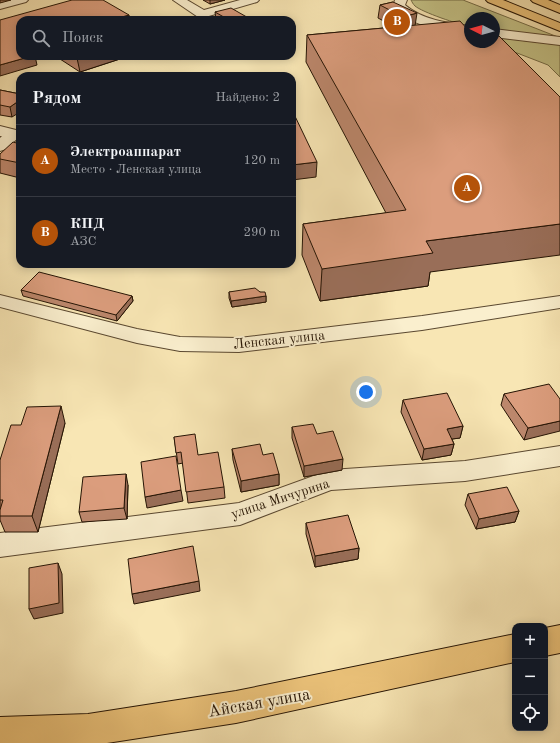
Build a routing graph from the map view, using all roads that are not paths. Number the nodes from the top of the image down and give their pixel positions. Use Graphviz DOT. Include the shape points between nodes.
graph roads {
  1 [pos="22,0"];
  2 [pos="179,0"];
  3 [pos="253,0"];
  4 [pos="401,0"];
  5 [pos="492,0"];
  6 [pos="537,0"];
  7 [pos="0,5"];
  8 [pos="560,9"];
  9 [pos="560,27"];
  10 [pos="464,29"];
  11 [pos="500,34"];
  12 [pos="560,41"];
  13 [pos="0,131"];
  14 [pos="0,146"];
  15 [pos="0,301"];
  16 [pos="560,302"];
  17 [pos="560,456"];
  18 [pos="0,545"];
  19 [pos="560,639"];
  20 [pos="548,641"];
  21 [pos="512,649"];
  22 [pos="0,733"];
  1 -- 7 [label="street"];
  2 -- 3 [label="street" via="202,14"];
  4 -- 10 [label="street" via="399,6 403,10 431,23"];
  5 -- 9 [label="main road"];
  6 -- 8 [label="main road"];
  11 -- 12 [label="street"];
  13 -- 14 [label="street" via="14,134"];
  15 -- 16 [label="street, Ленская улица" via="137,336 180,344 239,345 422,323"];
  17 -- 18 [label="street, улица Мичурина" via="465,471 330,480 240,514"];
  19 -- 20 [label="main road"];
  21 -- 22 [label="main road, Айская улица" via="236,707 88,730"];
}
